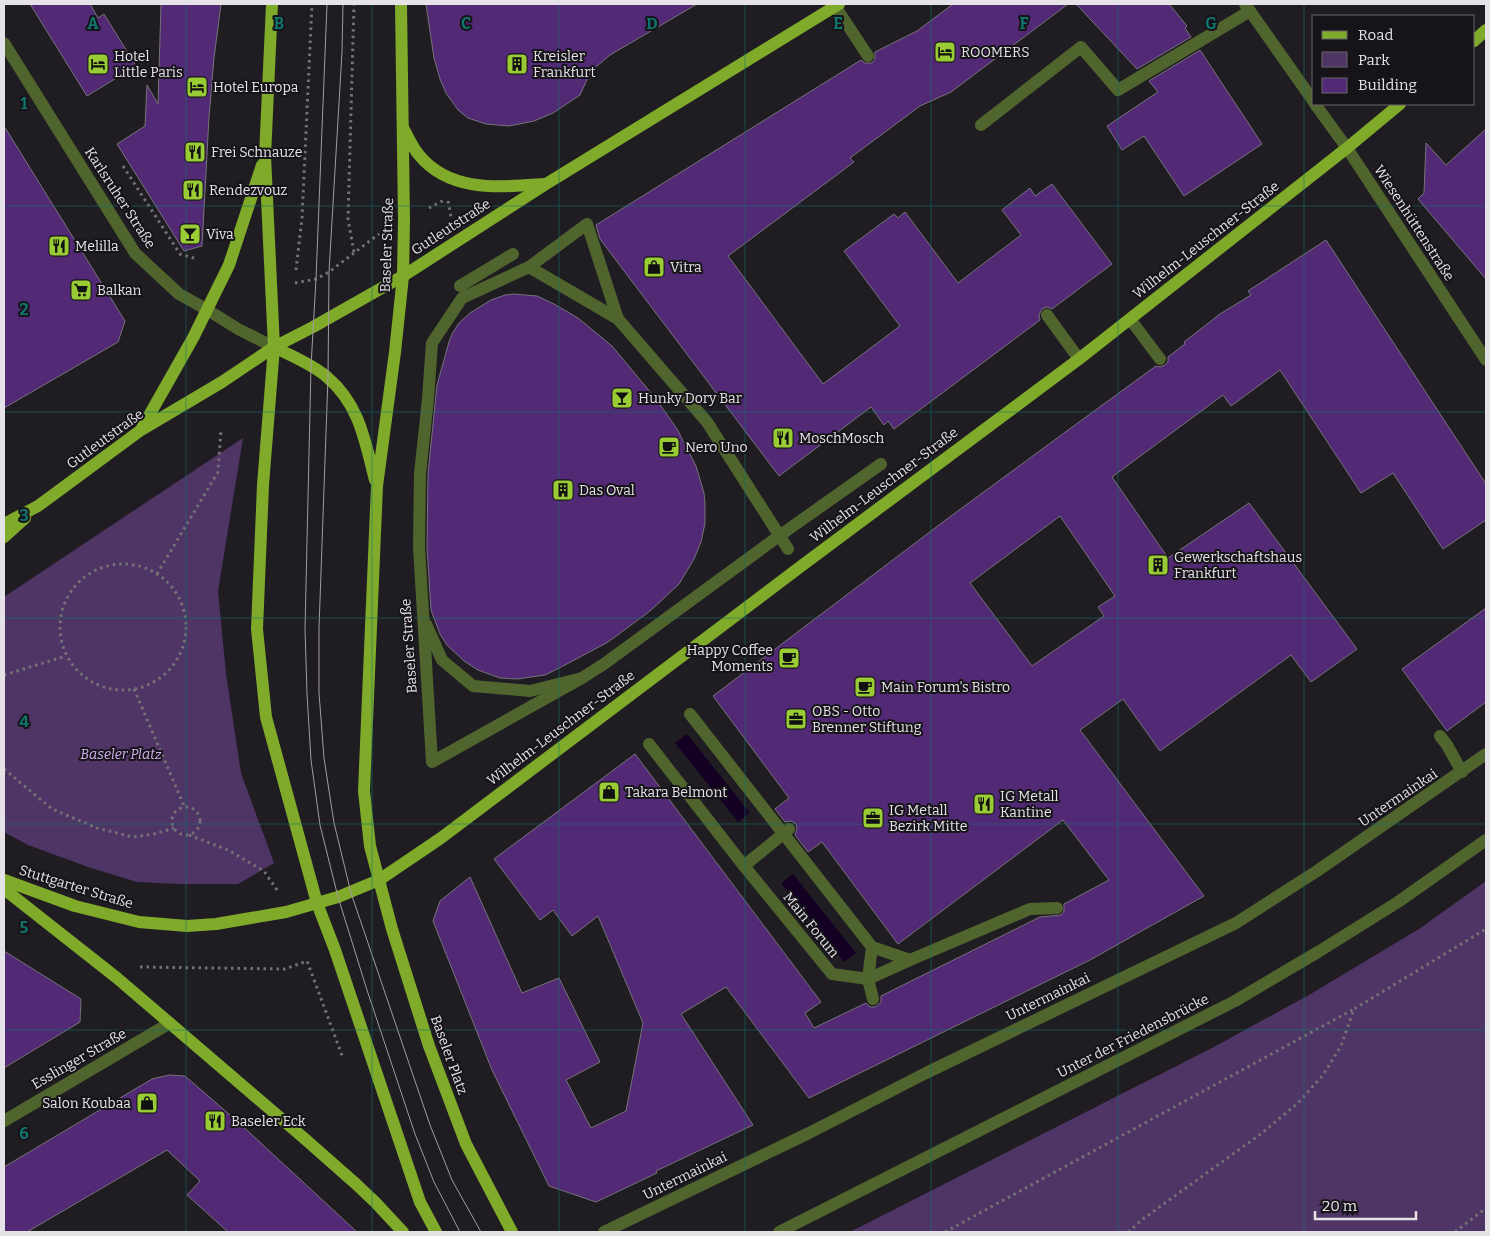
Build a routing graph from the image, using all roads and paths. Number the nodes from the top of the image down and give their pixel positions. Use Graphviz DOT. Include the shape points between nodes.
graph roads {
  1 [pos="272,4"];
  2 [pos="312,4"];
  3 [pos="354,4"];
  4 [pos="402,4"];
  5 [pos="837,5"];
  6 [pos="1247,8"];
  7 [pos="1486,30"];
  8 [pos="1475,40"];
  9 [pos="4,43"];
  10 [pos="868,56"];
  11 [pos="1312,99"];
  12 [pos="1316,105"];
  13 [pos="1399,105"];
  14 [pos="981,125"];
  15 [pos="403,127"];
  16 [pos="1347,148"];
  17 [pos="265,156"];
  18 [pos="123,166"];
  19 [pos="546,184"];
  20 [pos="448,198"];
  21 [pos="451,218"];
  22 [pos="384,230"];
  23 [pos="354,252"];
  24 [pos="513,254"];
  25 [pos="197,259"];
  26 [pos="529,267"];
  27 [pos="403,276"];
  28 [pos="461,292"];
  29 [pos="206,309"];
  30 [pos="1047,315"];
  31 [pos="618,319"];
  32 [pos="1130,319"];
  33 [pos="274,347"];
  34 [pos="1079,359"];
  35 [pos="1160,359"];
  36 [pos="1486,360"];
  37 [pos="221,429"];
  38 [pos="141,430"];
  39 [pos="881,464"];
  40 [pos="377,486"];
  41 [pos="38,506"];
  42 [pos="4,524"];
  43 [pos="779,536"];
  44 [pos="4,537"];
  45 [pos="788,549"];
  46 [pos="157,574"];
  47 [pos="422,615"];
  48 [pos="66,656"];
  49 [pos="4,676"];
  50 [pos="582,678"];
  51 [pos="134,689"];
  52 [pos="690,714"];
  53 [pos="1440,736"];
  54 [pos="649,744"];
  55 [pos="1486,754"];
  56 [pos="432,762"];
  57 [pos="4,769"];
  58 [pos="1462,772"];
  59 [pos="185,808"];
  60 [pos="174,828"];
  61 [pos="786,831"];
  62 [pos="189,835"];
  63 [pos="1486,840"];
  64 [pos="744,866"];
  65 [pos="4,880"];
  66 [pos="379,880"];
  67 [pos="4,889"];
  68 [pos="277,890"];
  69 [pos="317,903"];
  70 [pos="1057,908"];
  71 [pos="1486,929"];
  72 [pos="872,947"];
  73 [pos="910,960"];
  74 [pos="307,961"];
  75 [pos="134,966"];
  76 [pos="868,979"];
  77 [pos="873,999"];
  78 [pos="1354,1009"];
  79 [pos="170,1023"];
  80 [pos="4,1121"];
  81 [pos="1486,1208"];
  82 [pos="403,1232"];
  83 [pos="436,1232"];
  84 [pos="512,1232"];
  85 [pos="604,1232"];
  86 [pos="779,1232"];
  87 [pos="945,1232"];
  88 [pos="1128,1232"];
  89 [pos="1455,1232"];
  1 -- 17 [label="main road"];
  2 -- 23 [label="path" via="302,218 295,283 316,279"];
  3 -- 23 [label="path" via="348,219"];
  4 -- 15 [label="main road, Baseler Straße"];
  5 -- 10 [label="street"];
  5 -- 19 [label="main road, Gutleutstraße"];
  6 -- 11 [label="street, Wiesenhüttenstraße"];
  6 -- 14 [label="street" via="1118,90 1081,47"];
  7 -- 8 [label="main road"];
  9 -- 29 [label="street, Karlsruher Straße" via="135,253 179,294"];
  12 -- 16 [label="street, Wiesenhüttenstraße"];
  13 -- 16 [label="main road, Wilhelm-Leuschner-Straße"];
  15 -- 19 [label="main road" via="418,154 436,171 456,180 477,186"];
  15 -- 27 [label="main road, Baseler Straße"];
  16 -- 32 [label="main road, Wilhelm-Leuschner-Straße"];
  16 -- 36 [label="street, Wiesenhüttenstraße"];
  17 -- 29 [label="main road" via="229,265"];
  17 -- 33 [label="main road"];
  18 -- 25 [label="path" via="180,254"];
  19 -- 27 [label="main road, Gutleutstraße"];
  20 -- 21 [label="path"];
  22 -- 23 [label="path"];
  24 -- 28 [label="street"];
  26 -- 28 [label="street"];
  26 -- 31 [label="street"];
  26 -- 31 [label="street" via="587,224"];
  27 -- 33 [label="main road, Gutleutstraße"];
  27 -- 40 [label="main road, Baseler Straße"];
  28 -- 47 [label="street, Baseler Straße" via="432,342 420,474 418,548"];
  29 -- 33 [label="street, Karlsruher Straße"];
  29 -- 38 [label="main road"];
  30 -- 34 [label="street"];
  31 -- 43 [label="street" via="707,422"];
  32 -- 34 [label="main road, Wilhelm-Leuschner-Straße"];
  32 -- 35 [label="street"];
  33 -- 38 [label="main road, Gutleutstraße"];
  33 -- 40 [label="main road" via="328,377 348,400 358,418"];
  33 -- 69 [label="main road" via="263,485 257,629 266,717"];
  34 -- 66 [label="main road, Wilhelm-Leuschner-Straße" via="449,832"];
  37 -- 46 [label="path" via="218,472"];
  38 -- 41 [label="main road, Gutleutstraße"];
  39 -- 43 [label="street, Wilhelm-Leuschner-Straße"];
  40 -- 66 [label="main road, Baseler Platz" via="364,791 370,846"];
  41 -- 42 [label="main road, Gutleutstraße"];
  41 -- 44 [label="main road"];
  43 -- 45 [label="street"];
  43 -- 50 [label="street, Wilhelm-Leuschner-Straße"];
  46 -- 48 [label="path" via="131,564 118,564 91,572 80,580 71,590 60,616 59,630"];
  46 -- 51 [label="path" via="180,600 185,614 186,635 180,654 169,671 153,683"];
  47 -- 50 [label="street, Wilhelm-Leuschner-Straße" via="442,660 473,686 530,690"];
  47 -- 56 [label="street, Baseler Straße"];
  48 -- 49 [label="path"];
  48 -- 51 [label="path" via="80,674 100,686 116,690"];
  50 -- 56 [label="street, Wilhelm-Leuschner-Straße"];
  51 -- 59 [label="path"];
  52 -- 61 [label="street"];
  53 -- 58 [label="street"];
  54 -- 64 [label="street, Main Forum"];
  55 -- 58 [label="street, Untermainkai"];
  57 -- 60 [label="path" via="52,809 97,828 134,837"];
  58 -- 85 [label="street, Untermainkai" via="1318,871 1236,922"];
  59 -- 60 [label="path" via="174,814"];
  59 -- 62 [label="path" via="193,809 200,819 199,827"];
  60 -- 62 [label="path" via="180,834"];
  61 -- 64 [label="street"];
  61 -- 72 [label="street"];
  62 -- 68 [label="path" via="228,850 264,871"];
  63 -- 86 [label="street, Unter der Friedensbrücke" via="1398,902 1235,1001"];
  64 -- 76 [label="street, Main Forum" via="832,974"];
  65 -- 69 [label="main road, Stuttgarter Straße" via="75,906 138,922 187,926 271,915"];
  66 -- 69 [label="main road"];
  66 -- 84 [label="main road, Baseler Platz" via="429,1046 462,1135"];
  67 -- 79 [label="main road, Stuttgarter Straße"];
  69 -- 83 [label="main road" via="420,1202"];
  70 -- 73 [label="street" via="1030,909"];
  71 -- 78 [label="path"];
  72 -- 73 [label="street"];
  72 -- 76 [label="street"];
  73 -- 76 [label="street"];
  74 -- 75 [label="path" via="285,969"];
  76 -- 77 [label="street"];
  78 -- 87 [label="path"];
  78 -- 88 [label="path" via="1341,1046 1323,1075 1298,1103"];
  79 -- 80 [label="street, Esslinger Straße"];
  79 -- 82 [label="main road" via="376,1203"];
  81 -- 89 [label="path"];
}
